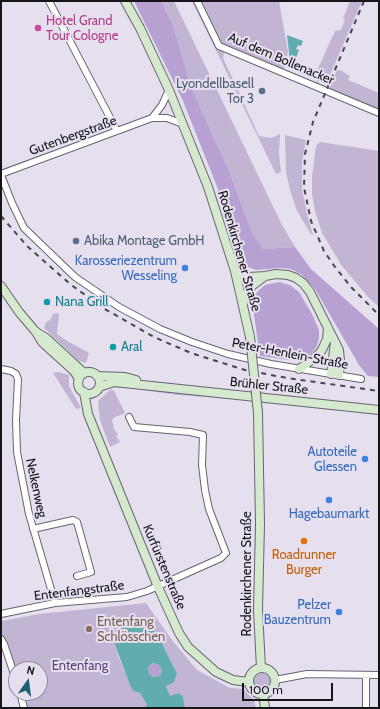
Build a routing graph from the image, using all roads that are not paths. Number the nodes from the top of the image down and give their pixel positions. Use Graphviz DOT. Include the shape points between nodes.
graph roads {
  1 [pos="49,1"];
  2 [pos="125,1"];
  3 [pos="197,1"];
  4 [pos="169,90"];
  5 [pos="379,112"];
  6 [pos="152,118"];
  7 [pos="183,124"];
  8 [pos="117,131"];
  9 [pos="1,175"];
  10 [pos="235,271"];
  11 [pos="265,276"];
  12 [pos="1,286"];
  13 [pos="243,304"];
  14 [pos="328,327"];
  15 [pos="299,369"];
  16 [pos="1,370"];
  17 [pos="335,374"];
  18 [pos="82,376"];
  19 [pos="97,376"];
  20 [pos="361,379"];
  21 [pos="157,386"];
  22 [pos="99,387"];
  23 [pos="88,393"];
  24 [pos="379,410"];
  25 [pos="129,416"];
  26 [pos="33,529"];
  27 [pos="77,576"];
  28 [pos="158,587"];
  29 [pos="55,603"];
  30 [pos="1,614"];
  31 [pos="1,639"];
  32 [pos="10,661"];
  33 [pos="261,668"];
  34 [pos="366,675"];
  35 [pos="379,675"];
  36 [pos="275,680"];
  37 [pos="249,682"];
  38 [pos="263,693"];
  39 [pos="265,708"];
  40 [pos="366,708"];
  1 -- 8 [label="street"];
  2 -- 4 [label="main road, Rodenkirchener Straße"];
  3 -- 5 [label="street, Auf dem Bollenacker" via="219,46"];
  4 -- 6 [label="street"];
  4 -- 7 [label="main road, Rodenkirchener Straße"];
  6 -- 7 [label="street" via="167,118"];
  6 -- 8 [label="street, Gutenbergstraße"];
  7 -- 10 [label="main road, Rodenkirchener Straße" via="208,187"];
  8 -- 9 [label="street, Gutenbergstraße"];
  9 -- 15 [label="street, Peter-Henlein-Straße" via="24,228 75,277 119,307 160,329 192,342 228,354"];
  10 -- 11 [label="main road" via="249,277"];
  10 -- 13 [label="main road, Rodenkirchener Straße"];
  11 -- 13 [label="main road" via="248,291"];
  11 -- 14 [label="main road" via="288,275 303,283"];
  12 -- 18 [label="main road" via="36,332 46,338"];
  13 -- 33 [label="main road, Rodenkirchener Straße, bridge" via="250,337 258,412 258,610"];
  14 -- 15 [label="main road" via="322,350"];
  14 -- 17 [label="main road" via="335,341"];
  15 -- 17 [label="street, Peter-Henlein-Straße"];
  16 -- 26 [label="street, Nelkenweg" via="11,371 18,379 17,452"];
  17 -- 20 [label="street, Peter-Henlein-Straße"];
  18 -- 19 [label="main road" via="90,372"];
  18 -- 23 [label="main road" via="78,385 81,390"];
  19 -- 21 [label="main road, Brühler Straße" via="125,377"];
  19 -- 22 [label="main road" via="100,380"];
  21 -- 22 [label="main road, Brühler Straße" via="114,382"];
  21 -- 24 [label="main road, Brühler Straße"];
  22 -- 23 [label="main road"];
  23 -- 28 [label="main road, Kurfürstenstraße" via="88,414"];
  25 -- 28 [label="street, Entenfangstraße" via="134,427 203,435 202,465 205,490 209,509 226,553 221,558"];
  26 -- 27 [label="street" via="73,520 77,522 91,572"];
  26 -- 29 [label="street, Nelkenweg"];
  28 -- 29 [label="street, Entenfangstraße" via="127,597"];
  28 -- 37 [label="main road, Kurfürstenstraße" via="188,647 216,672 233,680"];
  29 -- 30 [label="street, Entenfangstraße"];
  31 -- 32 [label="street"];
  33 -- 36 [label="main road" via="271,672"];
  33 -- 37 [label="main road" via="253,672"];
  34 -- 35 [label="street"];
  34 -- 36 [label="street" via="308,674"];
  34 -- 40 [label="street"];
  36 -- 38 [label="main road" via="270,690"];
  37 -- 38 [label="main road" via="254,691"];
  38 -- 39 [label="main road"];
}
